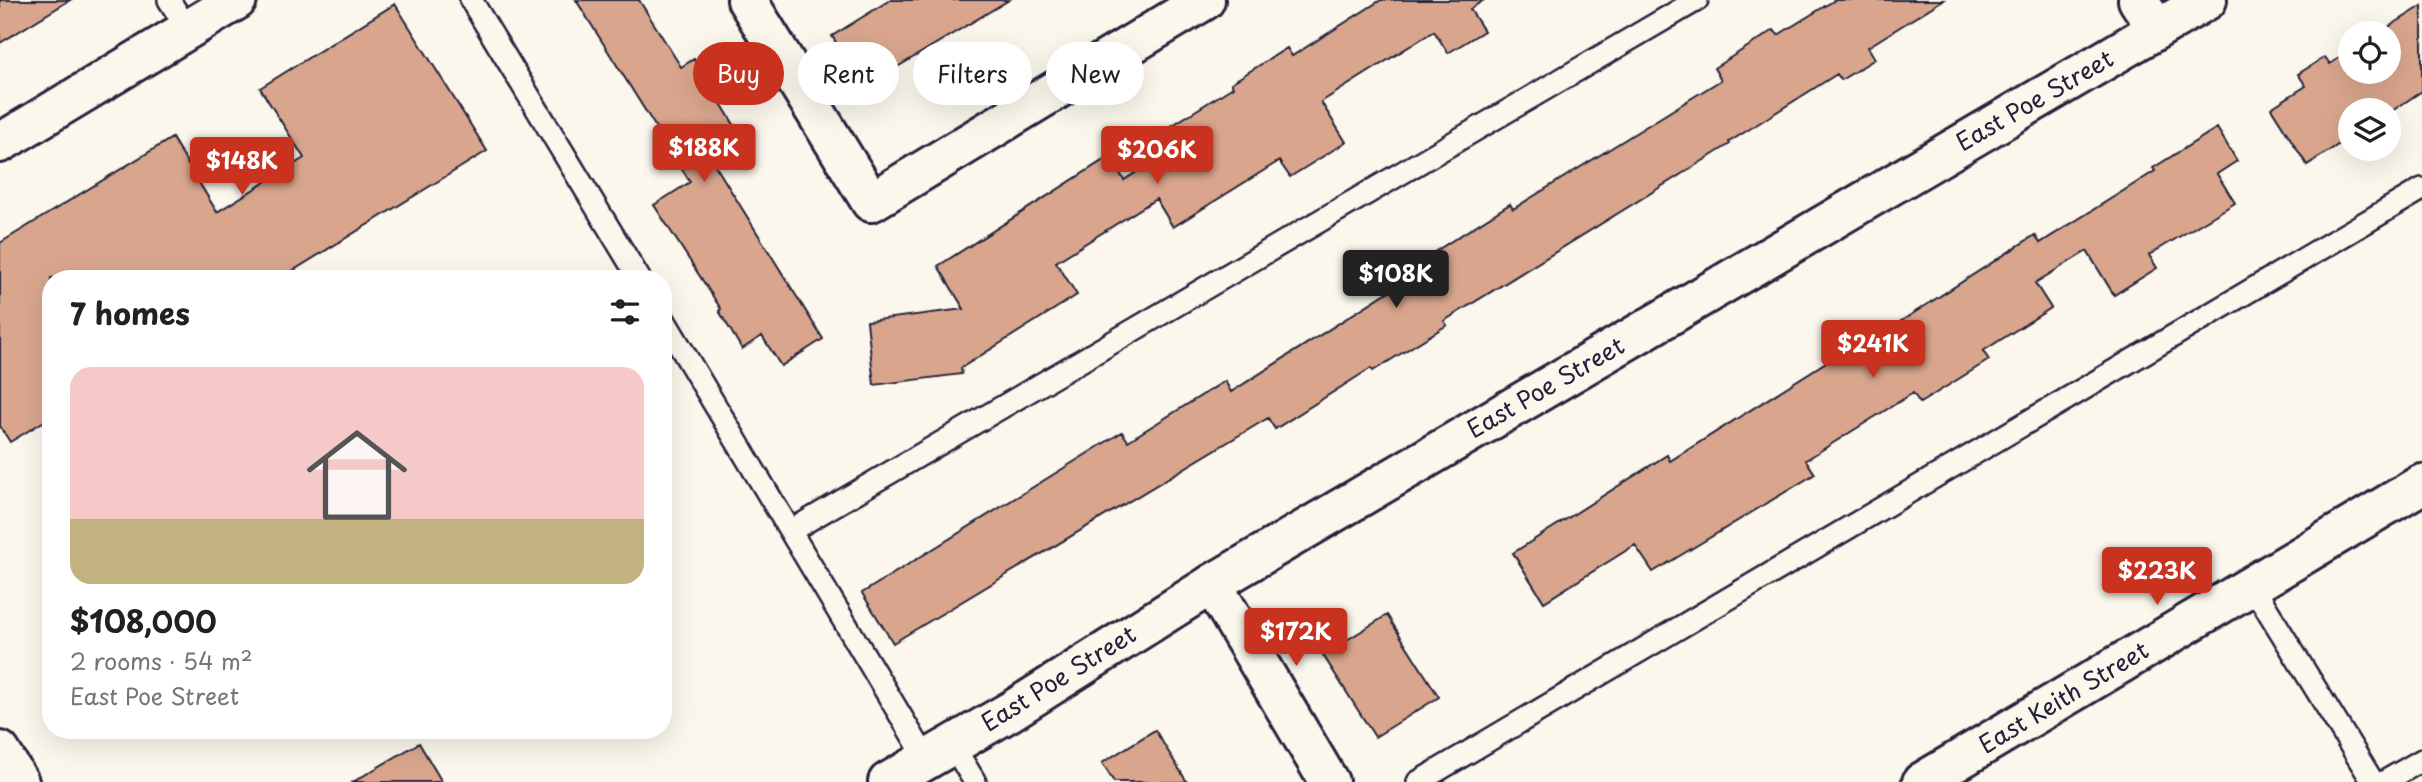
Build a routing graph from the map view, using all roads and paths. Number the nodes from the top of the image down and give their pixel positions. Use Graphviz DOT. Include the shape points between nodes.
graph roads {
  1 [pos="237,0"];
  2 [pos="471,0"];
  3 [pos="747,0"];
  4 [pos="1205,0"];
  5 [pos="1697,0"];
  6 [pos="2207,0"];
  7 [pos="178,15"];
  8 [pos="2147,15"];
  9 [pos="0,143"];
  10 [pos="2422,189"];
  11 [pos="634,270"];
  12 [pos="672,333"];
  13 [pos="2422,484"];
  14 [pos="792,530"];
  15 [pos="1212,584"];
  16 [pos="2252,585"];
  17 [pos="0,751"];
  18 [pos="940,752"];
  19 [pos="2422,760"];
  20 [pos="19,782"];
  21 [pos="888,782"];
  22 [pos="975,782"];
  23 [pos="1329,782"];
  24 [pos="1418,782"];
  25 [pos="1922,782"];
  26 [pos="2372,782"];
  27 [pos="2384,782"];
  1 -- 7 [label="street"];
  2 -- 11 [label="lane"];
  3 -- 4 [label="street" via="871,202"];
  5 -- 14 [label="lane"];
  6 -- 8 [label="street, East Poe Street"];
  7 -- 9 [label="street"];
  8 -- 15 [label="street, East Poe Street"];
  10 -- 24 [label="lane"];
  12 -- 14 [label="lane"];
  13 -- 16 [label="street, East Keith Street"];
  14 -- 18 [label="lane"];
  15 -- 18 [label="street, East Poe Street"];
  15 -- 23 [label="street"];
  16 -- 25 [label="street, East Keith Street"];
  16 -- 26 [label="lane"];
  17 -- 20 [label="street"];
  18 -- 21 [label="street, East Poe Street"];
  18 -- 22 [label="lane"];
  19 -- 27 [label="lane"];
}
